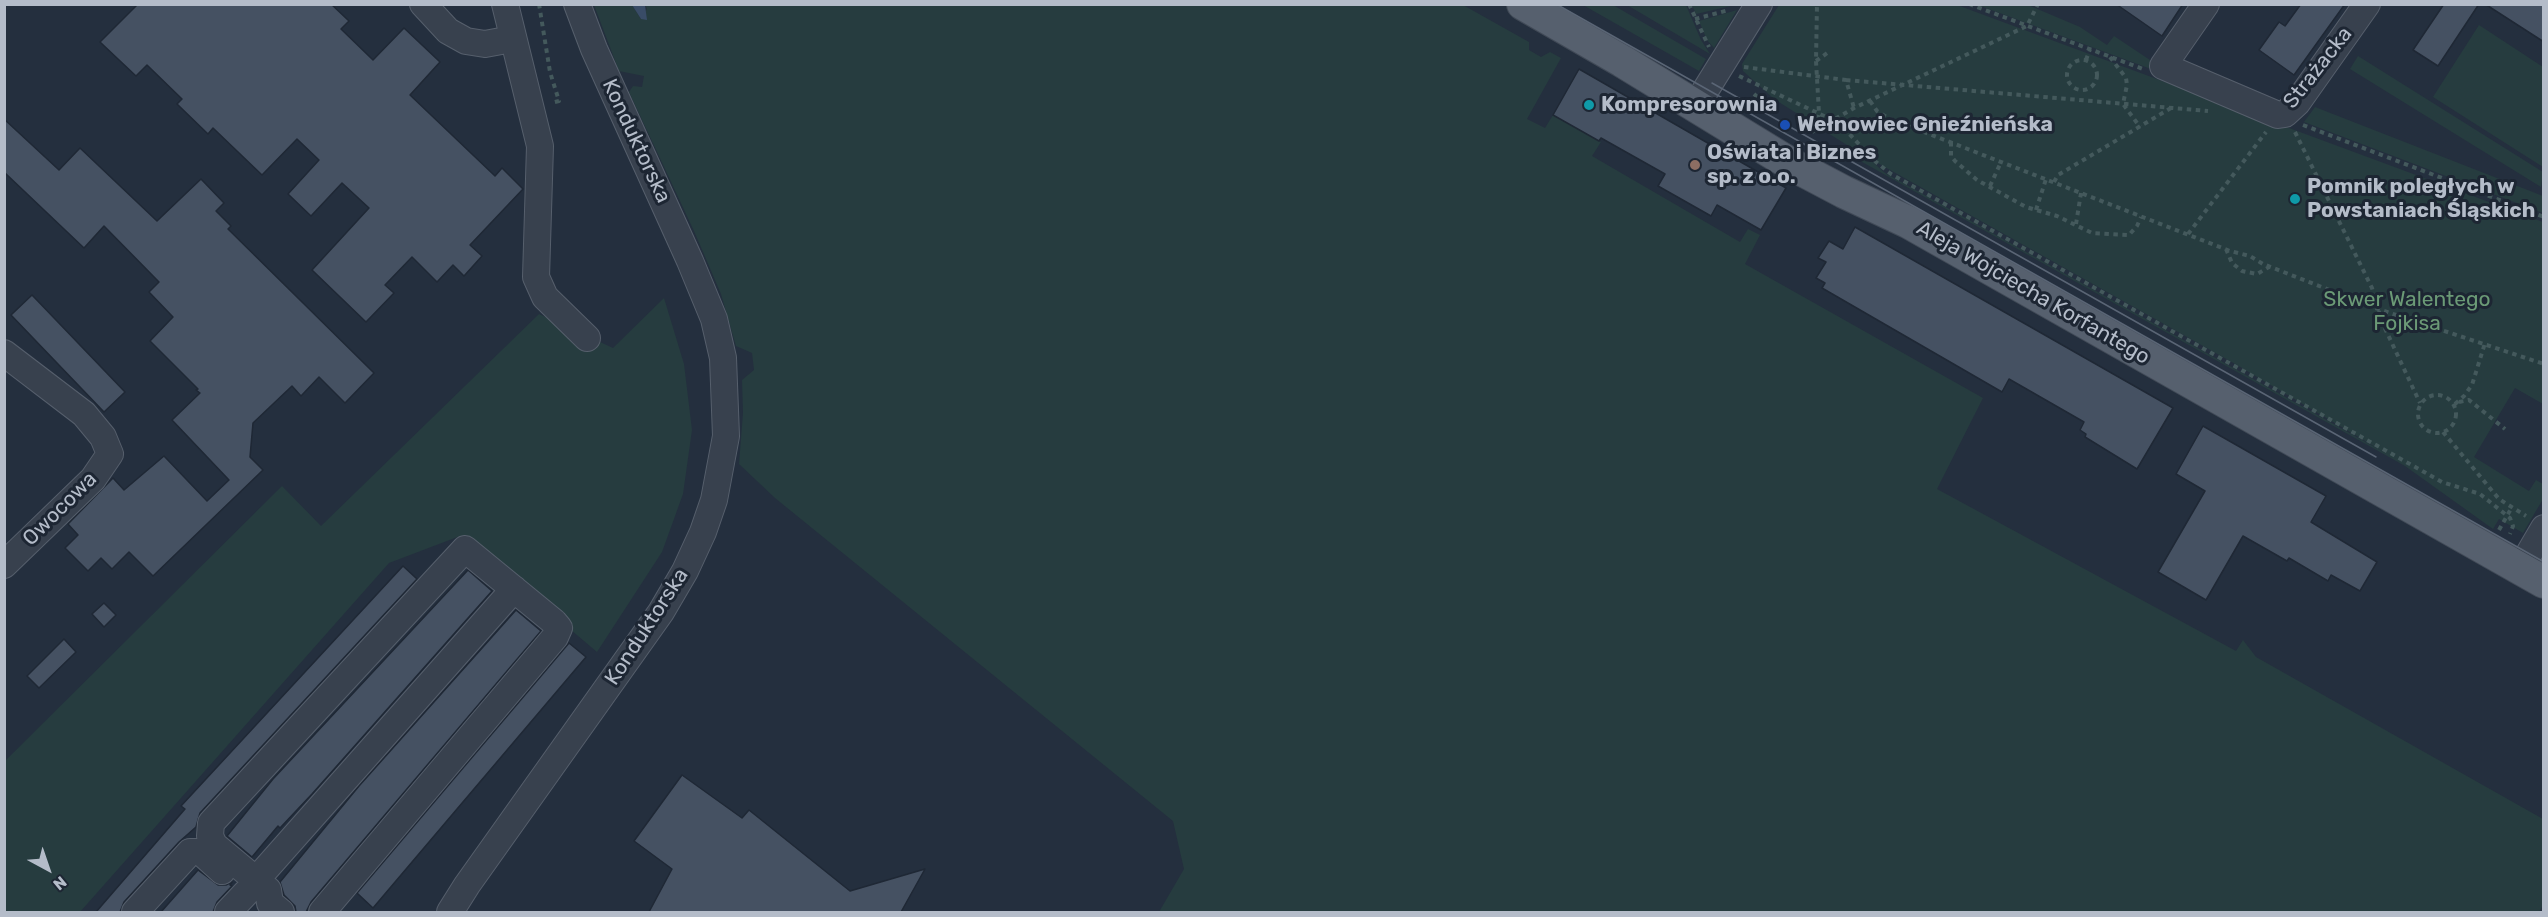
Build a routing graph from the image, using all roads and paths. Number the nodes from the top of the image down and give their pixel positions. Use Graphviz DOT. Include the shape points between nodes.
graph roads {
  1 [pos="423,4"];
  2 [pos="505,4"];
  3 [pos="538,4"];
  4 [pos="577,4"];
  5 [pos="1523,4"];
  6 [pos="1689,4"];
  7 [pos="1759,4"];
  8 [pos="1817,4"];
  9 [pos="1969,4"];
  10 [pos="2038,4"];
  11 [pos="2206,4"];
  12 [pos="2367,4"];
  13 [pos="1734,8"];
  14 [pos="1695,19"];
  15 [pos="2027,26"];
  16 [pos="512,39"];
  17 [pos="2090,49"];
  18 [pos="1830,51"];
  19 [pos="2110,57"];
  20 [pos="1724,59"];
  21 [pos="2086,60"];
  22 [pos="1816,61"];
  23 [pos="2158,69"];
  24 [pos="1817,76"];
  25 [pos="1846,80"];
  26 [pos="1904,86"];
  27 [pos="1754,94"];
  28 [pos="1870,101"];
  29 [pos="2123,104"];
  30 [pos="1695,107"];
  31 [pos="1770,108"];
  32 [pos="1854,108"];
  33 [pos="2172,108"];
  34 [pos="532,109"];
  35 [pos="2217,112"];
  36 [pos="1819,113"];
  37 [pos="1832,119"];
  38 [pos="2298,124"];
  39 [pos="2272,125"];
  40 [pos="2140,127"];
  41 [pos="2288,130"];
  42 [pos="1951,142"];
  43 [pos="2001,162"];
  44 [pos="2046,180"];
  45 [pos="2054,182"];
  46 [pos="1990,186"];
  47 [pos="2081,193"];
  48 [pos="2036,210"];
  49 [pos="2141,216"];
  50 [pos="2544,217"];
  51 [pos="2076,224"];
  52 [pos="2187,234"];
  53 [pos="2226,249"];
  54 [pos="2269,266"];
  55 [pos="2378,309"];
  56 [pos="587,338"];
  57 [pos="2485,343"];
  58 [pos="4,353"];
  59 [pos="2544,364"];
  60 [pos="2420,403"];
  61 [pos="2455,404"];
  62 [pos="2505,429"];
  63 [pos="2443,432"];
  64 [pos="2507,515"];
  65 [pos="2544,528"];
  66 [pos="2498,532"];
  67 [pos="2509,537"];
  68 [pos="4,565"];
  69 [pos="2532,575"];
  70 [pos="514,589"];
  71 [pos="251,886"];
  72 [pos="276,908"];
  73 [pos="135,912"];
  74 [pos="228,912"];
  75 [pos="325,912"];
  76 [pos="450,912"];
  1 -- 16 [label="street" via="448,31 466,41 485,44"];
  2 -- 16 [label="street"];
  3 -- 34 [label="path" via="559,101"];
  4 -- 76 [label="street, Konduktorska" via="598,60 714,319 723,358 726,435 714,500 679,581"];
  5 -- 30 [label="main road, Aleja Wojciecha Korfantego"];
  6 -- 14 [label="path"];
  7 -- 20 [label="street"];
  8 -- 22 [label="path"];
  9 -- 15 [label="path"];
  10 -- 15 [label="path"];
  11 -- 23 [label="street"];
  12 -- 23 [label="street, Strażacka" via="2285,114 2278,115"];
  13 -- 14 [label="path"];
  14 -- 20 [label="path" via="1704,42"];
  15 -- 17 [label="path"];
  15 -- 26 [label="path"];
  16 -- 34 [label="street"];
  17 -- 19 [label="path"];
  17 -- 21 [label="path"];
  18 -- 22 [label="path"];
  19 -- 23 [label="path"];
  19 -- 29 [label="path" via="2126,78"];
  20 -- 24 [label="path" via="1747,69"];
  20 -- 30 [label="street"];
  20 -- 36 [label="path" via="1743,78"];
  21 -- 21 [label="path" via="2094,66 2096,80 2086,89 2076,89 2068,82 2067,72 2076,61"];
  22 -- 24 [label="path"];
  24 -- 25 [label="path"];
  24 -- 36 [label="path"];
  25 -- 26 [label="path"];
  25 -- 32 [label="path"];
  26 -- 28 [label="path"];
  26 -- 29 [label="path"];
  27 -- 31 [label="path"];
  28 -- 32 [label="path"];
  28 -- 42 [label="path" via="1888,118"];
  29 -- 33 [label="path"];
  29 -- 40 [label="path"];
  30 -- 69 [label="main road, Aleja Wojciecha Korfantego" via="1844,192 1908,222"];
  32 -- 37 [label="path"];
  33 -- 35 [label="path"];
  33 -- 40 [label="path"];
  34 -- 56 [label="street" via="540,147 536,277 545,297"];
  36 -- 37 [label="path"];
  36 -- 37 [label="path" via="1813,130"];
  37 -- 64 [label="path" via="1891,174 2442,482 2480,494"];
  38 -- 50 [label="path"];
  39 -- 52 [label="path"];
  40 -- 45 [label="path" via="2058,175"];
  41 -- 55 [label="path" via="2295,131 2372,288"];
  42 -- 43 [label="path"];
  42 -- 46 [label="path" via="1951,156 1957,164"];
  43 -- 44 [label="path"];
  43 -- 46 [label="path"];
  44 -- 45 [label="path"];
  44 -- 48 [label="path"];
  45 -- 47 [label="path"];
  46 -- 48 [label="path"];
  47 -- 49 [label="path"];
  47 -- 51 [label="path"];
  48 -- 51 [label="path"];
  49 -- 51 [label="path" via="2130,235 2096,235"];
  49 -- 52 [label="path"];
  52 -- 53 [label="path"];
  53 -- 54 [label="path"];
  53 -- 54 [label="path" via="2232,263 2242,271 2257,274"];
  54 -- 55 [label="path"];
  55 -- 57 [label="path"];
  55 -- 60 [label="path"];
  57 -- 59 [label="path"];
  57 -- 61 [label="path" via="2472,385"];
  58 -- 68 [label="street, Owocowa" via="84,414 103,437 110,454 93,479"];
  60 -- 61 [label="path" via="2437,394"];
  60 -- 63 [label="path" via="2418,416 2423,427 2434,433"];
  61 -- 62 [label="path" via="2469,400"];
  61 -- 63 [label="path" via="2455,421"];
  63 -- 64 [label="path" via="2499,499 2512,507"];
  64 -- 66 [label="path"];
  64 -- 67 [label="path" via="2512,524"];
  65 -- 69 [label="street"];
  70 -- 71 [label="street"];
  70 -- 71 [label="street" via="465,549 211,823 214,845"];
  70 -- 75 [label="street" via="554,621 559,628 555,638"];
  71 -- 72 [label="street" via="268,890"];
  71 -- 73 [label="street" via="194,850"];
  71 -- 74 [label="street"];
}
